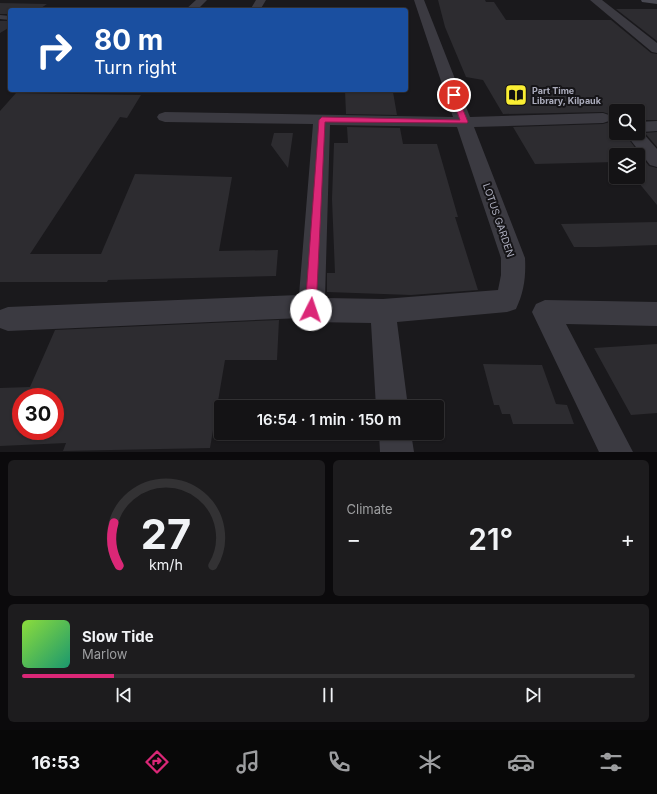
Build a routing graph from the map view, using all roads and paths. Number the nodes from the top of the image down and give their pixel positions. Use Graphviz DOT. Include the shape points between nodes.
graph roads {
  1 [pos="202,0"];
  2 [pos="418,0"];
  3 [pos="595,0"];
  4 [pos="646,0"];
  5 [pos="657,1"];
  6 [pos="192,8"];
  7 [pos="657,49"];
  8 [pos="165,117"];
  9 [pos="603,118"];
  10 [pos="322,120"];
  11 [pos="464,122"];
  12 [pos="657,126"];
  13 [pos="645,127"];
  14 [pos="639,140"];
  15 [pos="657,161"];
  16 [pos="311,306"];
  17 [pos="383,311"];
  18 [pos="657,314"];
  19 [pos="8,319"];
  20 [pos="391,400"];
  21 [pos="396,440"];
  22 [pos="397,452"];
  23 [pos="616,452"];
  1 -- 6 [label="street"];
  2 -- 11 [label="street, LOTUS GARDEN"];
  3 -- 7 [label="street"];
  4 -- 5 [label="main road"];
  8 -- 10 [label="street"];
  9 -- 11 [label="street"];
  10 -- 11 [label="street"];
  10 -- 16 [label="street"];
  11 -- 17 [label="street, LOTUS GARDEN" via="513,258 514,276 511,293 507,301"];
  12 -- 13 [label="street"];
  14 -- 15 [label="street"];
  16 -- 17 [label="street" via="311,310"];
  16 -- 19 [label="street"];
  17 -- 20 [label="street"];
  18 -- 23 [label="street" via="545,312"];
  21 -- 22 [label="street"];
}
